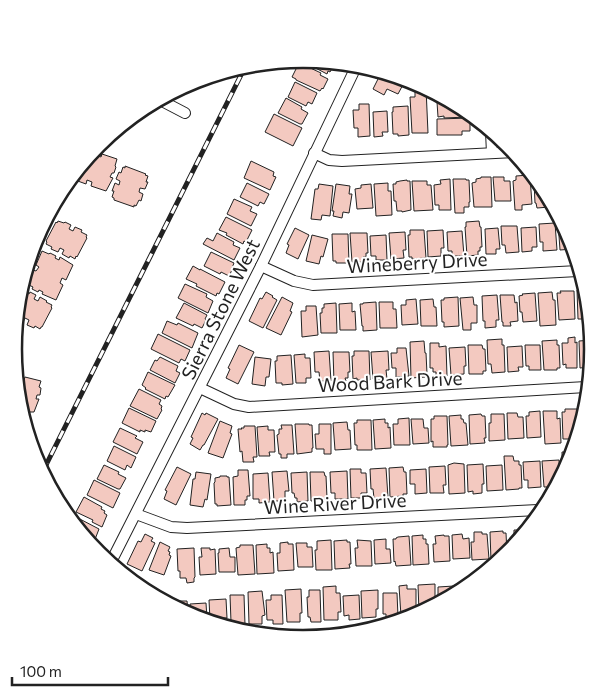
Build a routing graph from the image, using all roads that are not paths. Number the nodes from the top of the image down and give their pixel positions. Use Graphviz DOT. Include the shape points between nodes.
graph roads {
  1 [pos="353,72"];
  2 [pos="166,103"];
  3 [pos="185,113"];
  4 [pos="491,139"];
  5 [pos="314,152"];
  6 [pos="504,152"];
  7 [pos="492,153"];
  8 [pos="261,266"];
  9 [pos="574,271"];
  10 [pos="582,387"];
  11 [pos="200,388"];
  12 [pos="533,510"];
  13 [pos="136,514"];
  14 [pos="114,556"];
  1 -- 5 [label="street, Sierra Stone West"];
  2 -- 3 [label="street"];
  4 -- 7 [label="street"];
  5 -- 7 [label="street" via="329,160 342,161"];
  5 -- 8 [label="street, Sierra Stone West"];
  6 -- 7 [label="street"];
  8 -- 9 [label="street, Wineberry Drive" via="294,281 313,285"];
  8 -- 11 [label="street, Sierra Stone West"];
  10 -- 11 [label="street, Wood Bark Drive" via="250,407 234,404"];
  11 -- 13 [label="street, Sierra Stone West"];
  12 -- 13 [label="street, Wine River Drive" via="187,528 171,527"];
  13 -- 14 [label="street, Sierra Stone West"];
}
